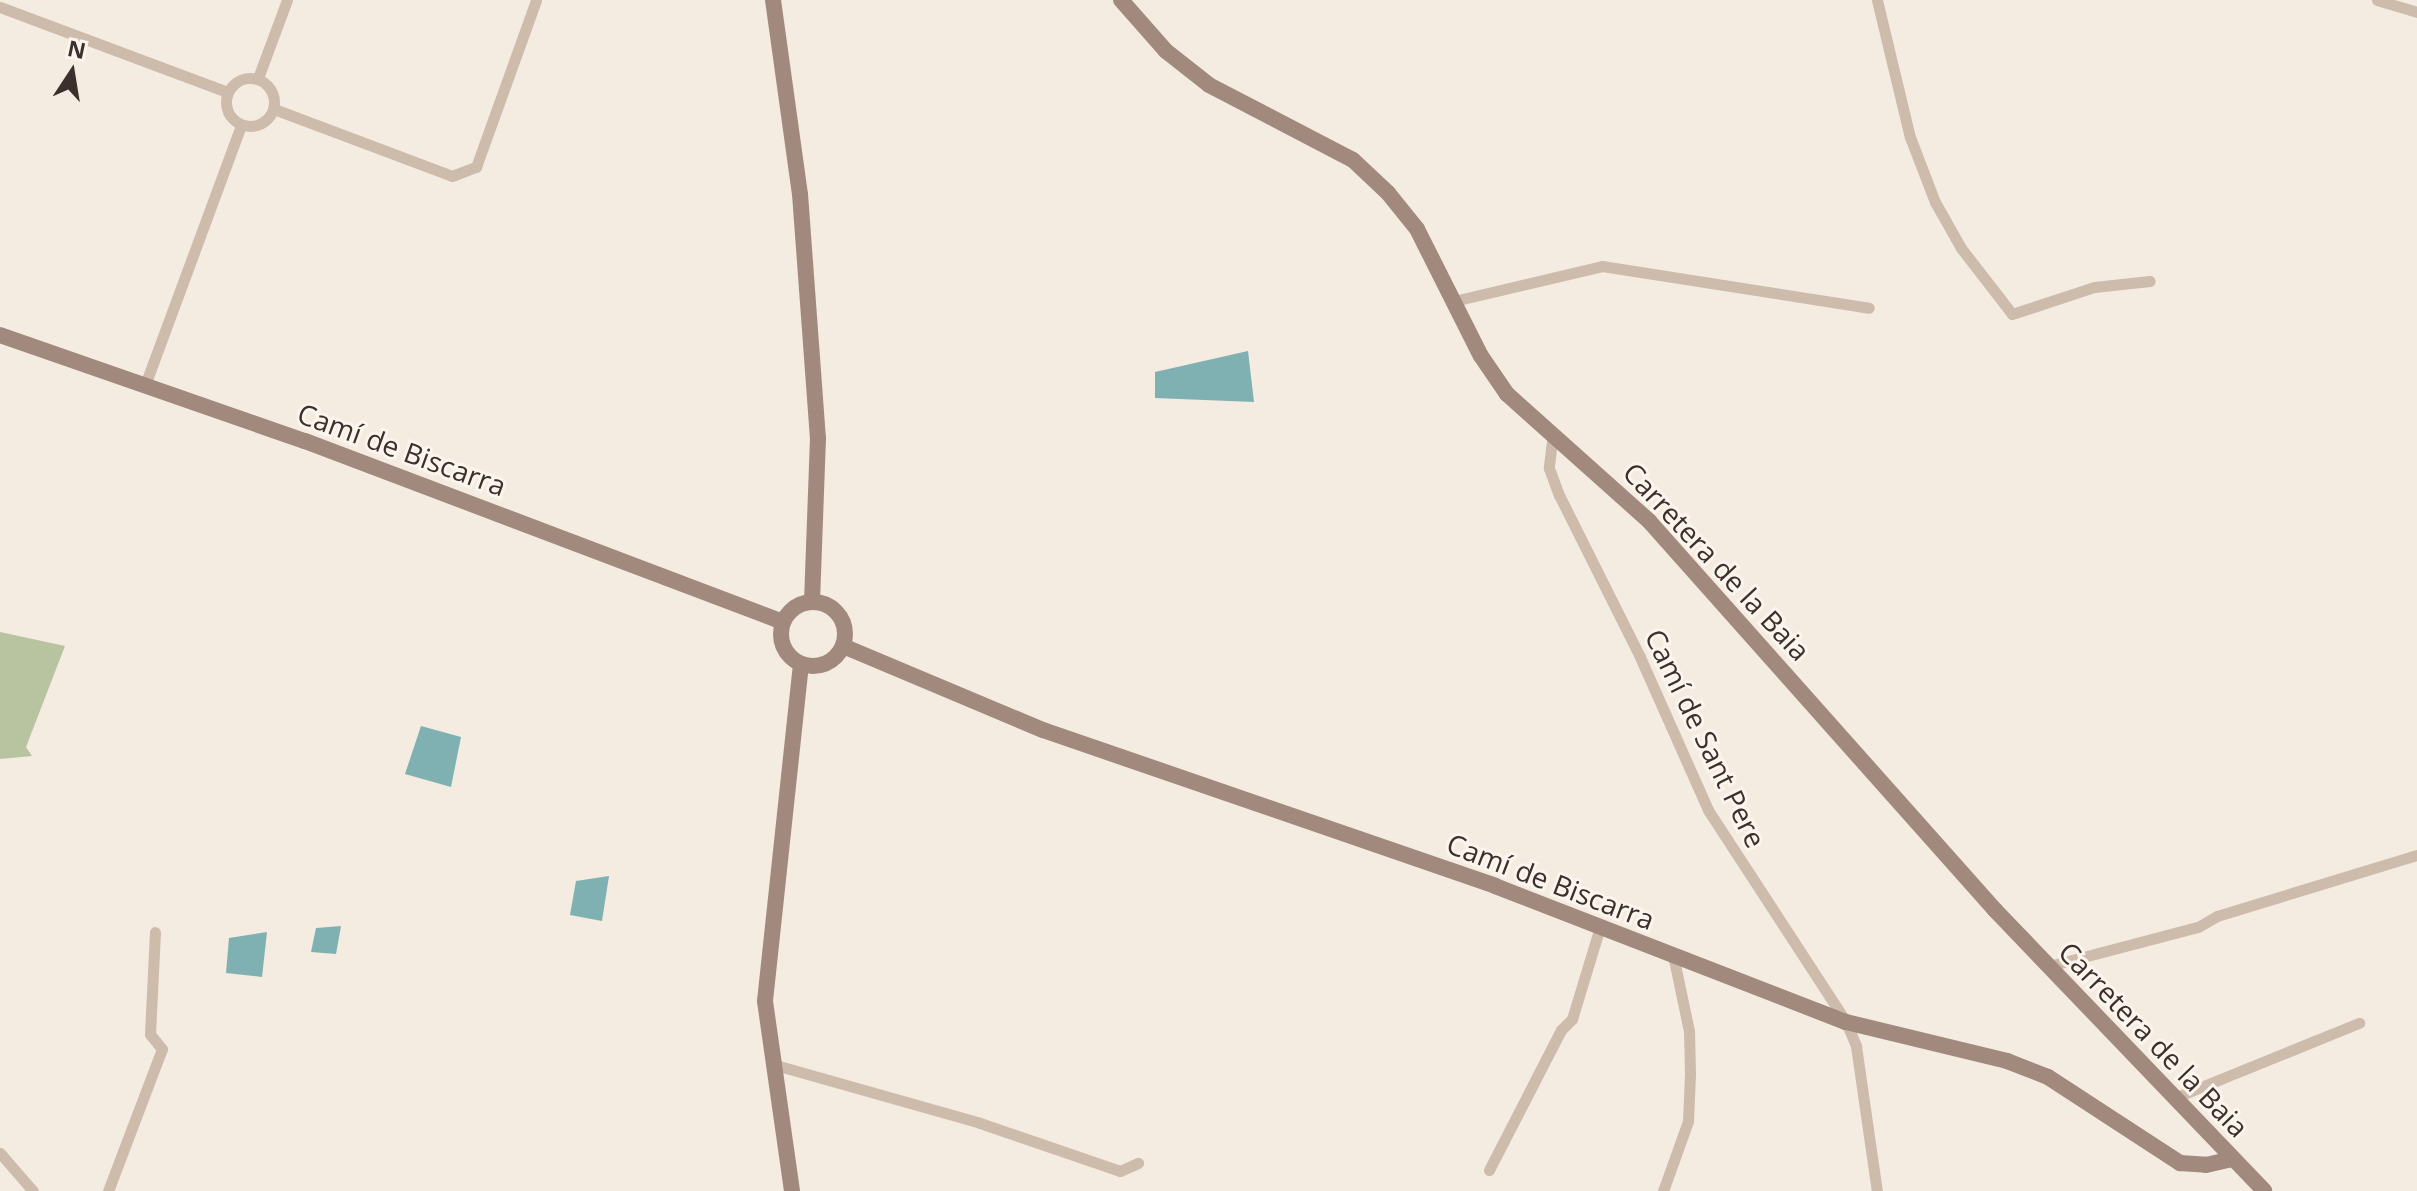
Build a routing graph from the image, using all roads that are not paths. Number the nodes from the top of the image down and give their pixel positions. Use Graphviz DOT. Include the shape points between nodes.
graph roads {
  1 [pos="287,0"];
  2 [pos="536,0"];
  3 [pos="773,0"];
  4 [pos="1121,0"];
  5 [pos="1877,0"];
  6 [pos="2377,0"];
  7 [pos="7,6"];
  8 [pos="2417,12"];
  9 [pos="258,78"];
  10 [pos="227,92"];
  11 [pos="274,109"];
  12 [pos="241,125"];
  13 [pos="2150,281"];
  14 [pos="1454,301"];
  15 [pos="1869,308"];
  16 [pos="0,335"];
  17 [pos="145,385"];
  18 [pos="1553,433"];
  19 [pos="812,602"];
  20 [pos="783,622"];
  21 [pos="843,646"];
  22 [pos="801,664"];
  23 [pos="2417,855"];
  24 [pos="1600,927"];
  25 [pos="155,932"];
  26 [pos="1673,955"];
  27 [pos="2049,966"];
  28 [pos="1846,1022"];
  29 [pos="2359,1023"];
  30 [pos="772,1064"];
  31 [pos="2174,1098"];
  32 [pos="0,1153"];
  33 [pos="2232,1159"];
  34 [pos="1138,1163"];
  35 [pos="1489,1170"];
  36 [pos="2258,1188"];
  37 [pos="33,1191"];
  38 [pos="108,1191"];
  39 [pos="792,1191"];
  40 [pos="1663,1191"];
  41 [pos="1877,1191"];
  1 -- 9 [label="street"];
  2 -- 11 [label="street" via="476,167 452,176"];
  3 -- 19 [label="main road" via="800,194 818,438"];
  4 -- 14 [label="main road, Carretera de la Baia" via="1166,51 1209,85 1353,160 1417,229"];
  5 -- 13 [label="street" via="1910,137 1935,202 1961,248 2012,314 2094,287"];
  6 -- 8 [label="street"];
  7 -- 10 [label="street"];
  9 -- 10 [label="street" via="235,82"];
  9 -- 11 [label="street" via="272,90"];
  10 -- 12 [label="street" via="229,114"];
  11 -- 12 [label="street" via="261,124"];
  12 -- 17 [label="street"];
  14 -- 15 [label="street" via="1602,266"];
  14 -- 18 [label="main road, Carretera de la Baia" via="1507,394"];
  16 -- 17 [label="main road, Camí de Biscarra"];
  17 -- 20 [label="main road, Camí de Biscarra"];
  18 -- 27 [label="main road, Carretera de la Baia" via="1649,521"];
  18 -- 28 [label="street, Camí de Sant Pere" via="1549,468 1559,495 1708,810"];
  19 -- 20 [label="main road" via="792,609"];
  19 -- 21 [label="main road" via="838,613 845,630"];
  20 -- 22 [label="main road" via="785,650"];
  21 -- 22 [label="main road" via="828,663"];
  21 -- 24 [label="main road, Camí de Biscarra" via="1043,730"];
  22 -- 30 [label="main road" via="765,1001"];
  23 -- 27 [label="street" via="2217,916 2198,927"];
  24 -- 26 [label="main road, Camí de Biscarra"];
  24 -- 35 [label="street" via="1572,1019 1561,1030"];
  25 -- 38 [label="street" via="150,1034 162,1049"];
  26 -- 28 [label="main road, Camí de Biscarra"];
  26 -- 40 [label="street" via="1689,1031 1690,1090 1683,1144"];
  27 -- 31 [label="main road, Carretera de la Baia"];
  28 -- 33 [label="main road, Camí de Biscarra" via="2007,1061 2048,1077 2180,1163"];
  28 -- 41 [label="street, Camí de Sant Pere" via="1866,1097"];
  29 -- 31 [label="street"];
  30 -- 34 [label="street" via="980,1123 1120,1171"];
  30 -- 39 [label="main road"];
  31 -- 33 [label="main road, Carretera de la Baia"];
  32 -- 37 [label="street"];
  33 -- 36 [label="main road, Carretera de la Baia"];
}
